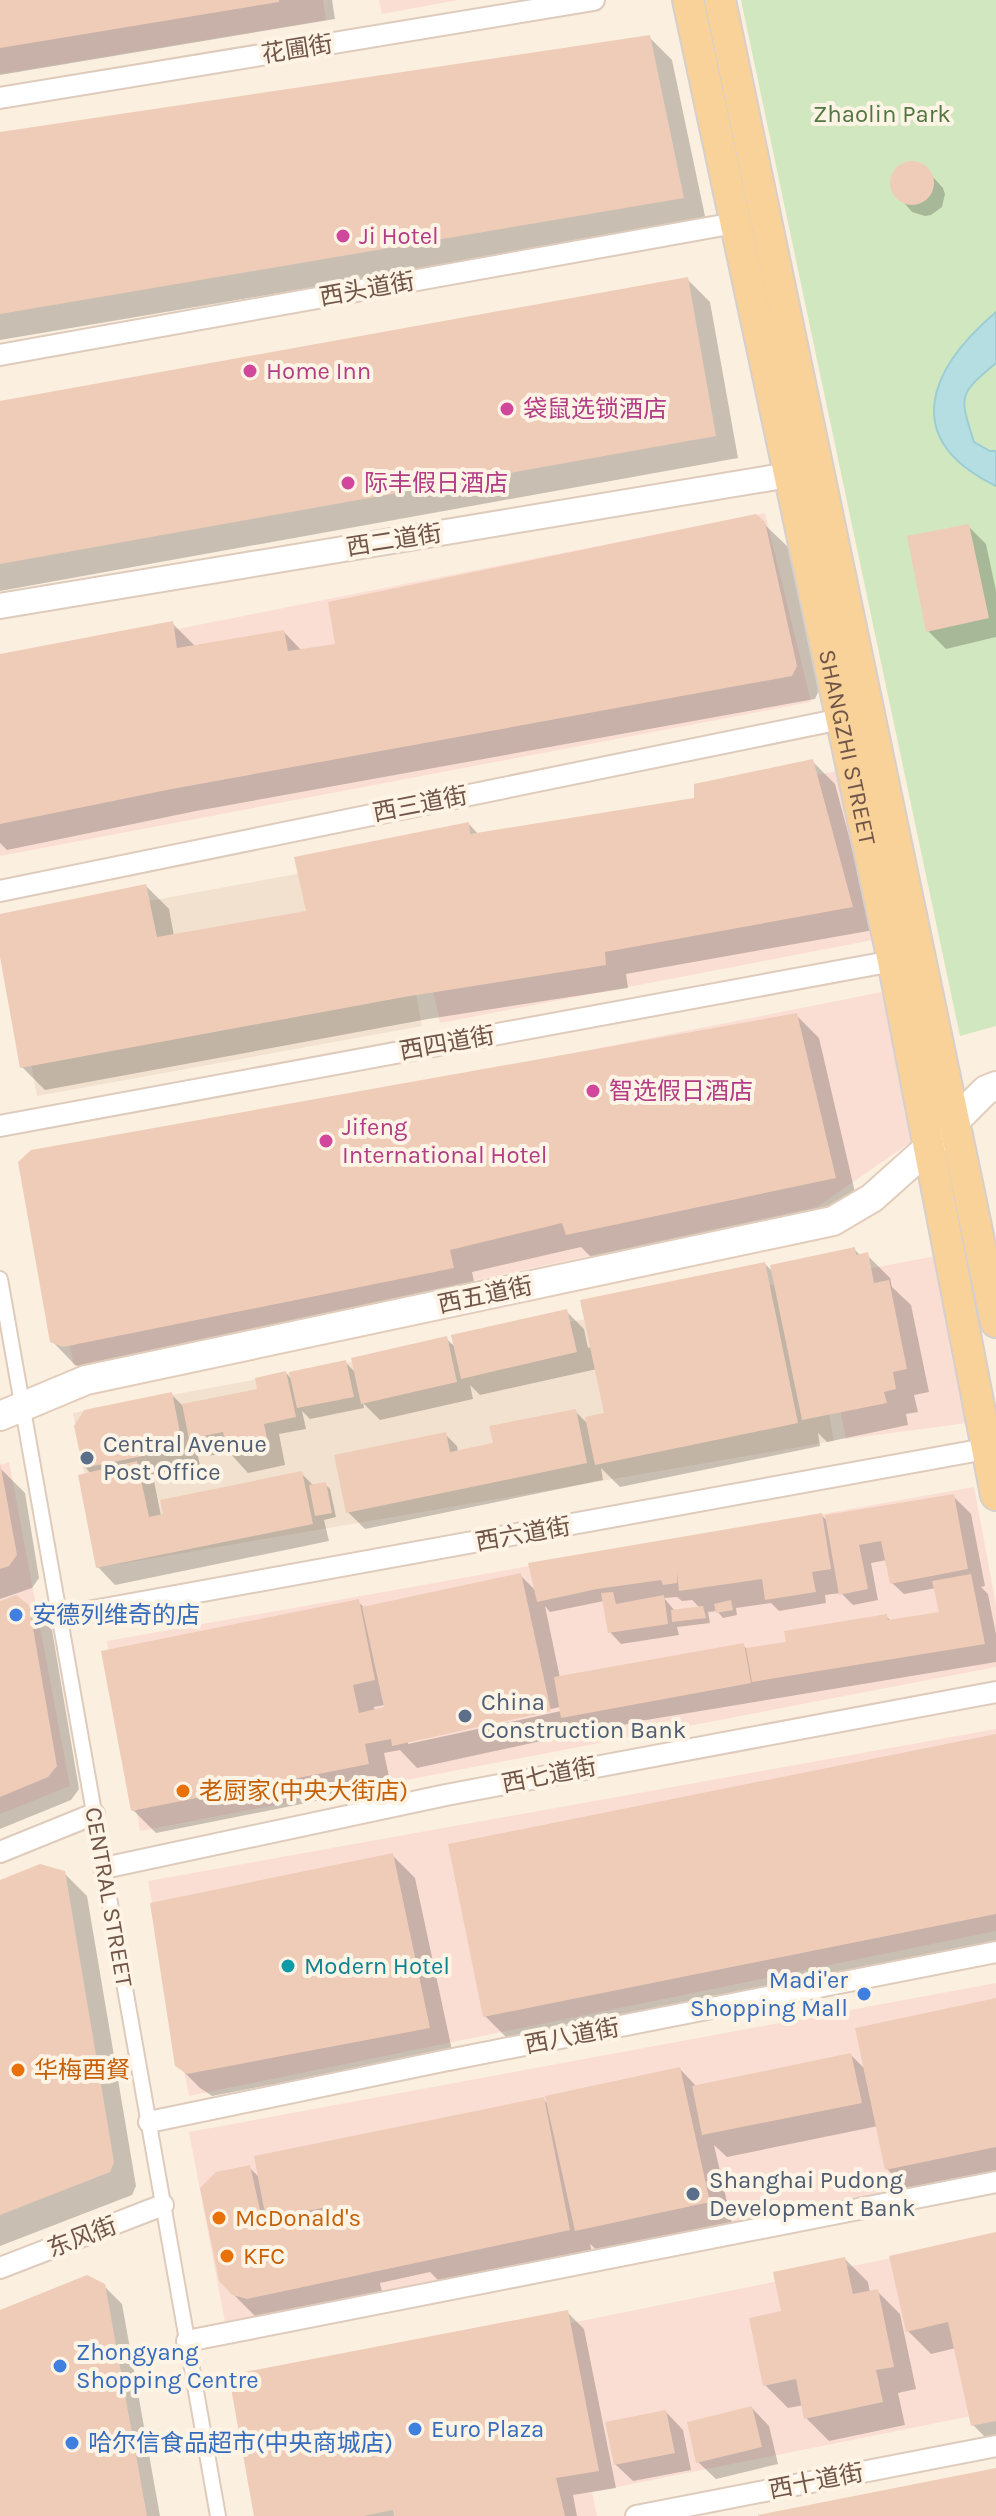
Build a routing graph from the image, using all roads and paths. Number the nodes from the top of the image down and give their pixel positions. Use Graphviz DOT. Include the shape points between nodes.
graph roads {
  1 [pos="594,0"];
  2 [pos="688,0"];
  3 [pos="720,0"];
  4 [pos="0,98"];
  5 [pos="735,223"];
  6 [pos="0,355"];
  7 [pos="789,475"];
  8 [pos="0,606"];
  9 [pos="841,719"];
  10 [pos="0,891"];
  11 [pos="893,961"];
  12 [pos="996,1086"];
  13 [pos="953,1121"];
  14 [pos="0,1126"];
  15 [pos="928,1148"];
  16 [pos="987,1233"];
  17 [pos="0,1279"];
  18 [pos="996,1322"];
  19 [pos="11,1412"];
  20 [pos="991,1448"];
  21 [pos="996,1495"];
  22 [pos="60,1617"];
  23 [pos="996,1692"];
  24 [pos="94,1814"];
  25 [pos="0,1852"];
  26 [pos="104,1868"];
  27 [pos="996,1952"];
  28 [pos="149,2122"];
  29 [pos="996,2182"];
  30 [pos="163,2205"];
  31 [pos="0,2268"];
  32 [pos="187,2341"];
  33 [pos="996,2446"];
  34 [pos="218,2516"];
  35 [pos="636,2516"];
  1 -- 4 [label="street, 花圃街"];
  2 -- 5 [label="main road, SHANGZHI STREET"];
  3 -- 13 [label="main road, SHANGZHI STREET"];
  5 -- 6 [label="street, 西头道街"];
  5 -- 7 [label="main road, SHANGZHI STREET"];
  7 -- 8 [label="street, 西二道街"];
  7 -- 9 [label="main road, SHANGZHI STREET"];
  9 -- 10 [label="street, 西三道街"];
  9 -- 11 [label="main road, SHANGZHI STREET"];
  11 -- 14 [label="street, 西四道街"];
  11 -- 15 [label="main road, SHANGZHI STREET"];
  12 -- 13 [label="main road, 西五道街"];
  13 -- 15 [label="main road, 西五道街"];
  13 -- 16 [label="main road, SHANGZHI STREET"];
  15 -- 19 [label="main road, 西五道街" via="872,1198 833,1221 86,1380"];
  15 -- 20 [label="main road, SHANGZHI STREET"];
  16 -- 18 [label="main road, SHANGZHI STREET"];
  17 -- 19 [label="street, CENTRAL STREET"];
  19 -- 22 [label="street, CENTRAL STREET"];
  20 -- 21 [label="main road, SHANGZHI STREET"];
  20 -- 22 [label="street, 西六道街"];
  22 -- 24 [label="street, CENTRAL STREET"];
  23 -- 26 [label="street, 西七道街" via="446,1795"];
  24 -- 25 [label="street"];
  24 -- 26 [label="street, CENTRAL STREET"];
  26 -- 28 [label="street, CENTRAL STREET"];
  27 -- 28 [label="street, 西八道街"];
  28 -- 30 [label="street, CENTRAL STREET"];
  29 -- 32 [label="street"];
  30 -- 31 [label="street, 东风街"];
  30 -- 32 [label="street, CENTRAL STREET"];
  32 -- 34 [label="street, CENTRAL STREET"];
  33 -- 35 [label="street, 西十道街"];
}
